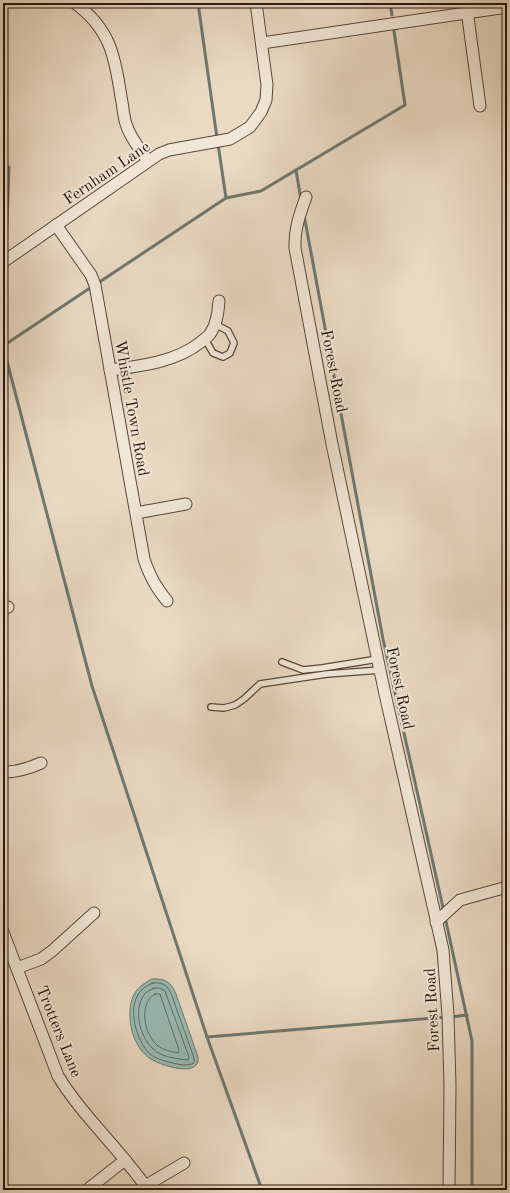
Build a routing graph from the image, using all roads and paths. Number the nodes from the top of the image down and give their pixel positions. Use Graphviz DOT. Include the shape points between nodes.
graph roads {
  1 [pos="256,3"];
  2 [pos="81,5"];
  3 [pos="507,7"];
  4 [pos="466,8"];
  5 [pos="262,42"];
  6 [pos="480,106"];
  7 [pos="148,161"];
  8 [pos="306,196"];
  9 [pos="56,225"];
  10 [pos="3,262"];
  11 [pos="219,301"];
  12 [pos="215,324"];
  13 [pos="205,339"];
  14 [pos="110,370"];
  15 [pos="186,504"];
  16 [pos="136,513"];
  17 [pos="167,601"];
  18 [pos="282,662"];
  19 [pos="379,664"];
  20 [pos="210,707"];
  21 [pos="41,764"];
  22 [pos="3,772"];
  23 [pos="507,887"];
  24 [pos="94,913"];
  25 [pos="436,922"];
  26 [pos="3,932"];
  27 [pos="17,968"];
  28 [pos="125,1160"];
  29 [pos="184,1163"];
  30 [pos="146,1188"];
  31 [pos="88,1189"];
  32 [pos="449,1190"];
  1 -- 5 [label="street, Fernham Lane"];
  2 -- 7 [label="street" via="109,42 117,66 125,123 131,137"];
  3 -- 4 [label="street"];
  4 -- 5 [label="street"];
  4 -- 6 [label="street"];
  5 -- 7 [label="street, Fernham Lane" via="267,85 266,100 250,127 230,139 169,150"];
  7 -- 9 [label="street, Fernham Lane"];
  8 -- 19 [label="street, Forest Road" via="294,236 295,248 332,444"];
  9 -- 10 [label="street, Fernham Lane"];
  9 -- 14 [label="street, Whistle Town Road" via="91,275 95,285"];
  11 -- 12 [label="street"];
  12 -- 13 [label="street"];
  12 -- 13 [label="lane" via="228,331 234,343 230,353 223,357 214,353"];
  13 -- 14 [label="street" via="164,361"];
  14 -- 16 [label="street, Whistle Town Road"];
  15 -- 16 [label="street"];
  16 -- 17 [label="street, Whistle Town Road" via="149,574"];
  18 -- 19 [label="lane" via="302,670"];
  19 -- 20 [label="lane" via="260,684 235,705 224,708"];
  19 -- 25 [label="street, Forest Road"];
  21 -- 22 [label="street" via="28,769"];
  23 -- 25 [label="street" via="460,900"];
  24 -- 27 [label="street" via="41,959"];
  25 -- 32 [label="street, Forest Road" via="443,950 448,1009"];
  26 -- 27 [label="street, Trotters Lane"];
  27 -- 28 [label="street, Trotters Lane" via="58,1076 70,1096"];
  28 -- 30 [label="street, Trotters Lane"];
  28 -- 31 [label="street"];
  29 -- 30 [label="street"];
}
